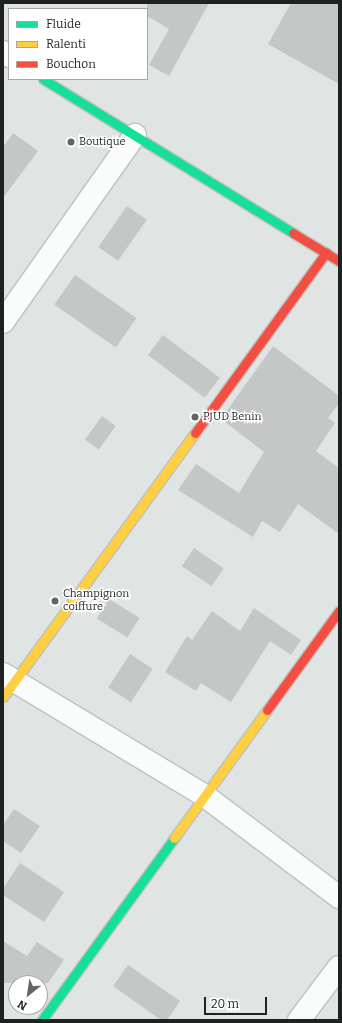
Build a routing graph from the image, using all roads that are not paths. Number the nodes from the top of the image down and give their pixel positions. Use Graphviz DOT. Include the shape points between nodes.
graph roads {
  1 [pos="45,80"];
  2 [pos="135,135"];
  3 [pos="326,253"];
  4 [pos="339,261"];
  5 [pos="3,322"];
  6 [pos="339,611"];
  7 [pos="6,684"];
  8 [pos="205,796"];
  9 [pos="339,897"];
  10 [pos="339,967"];
  11 [pos="42,1020"];
  12 [pos="299,1020"];
  1 -- 2 [label="street"];
  2 -- 3 [label="street"];
  2 -- 5 [label="street"];
  3 -- 4 [label="street"];
  3 -- 7 [label="street"];
  6 -- 8 [label="street"];
  7 -- 8 [label="street"];
  8 -- 9 [label="street"];
  8 -- 11 [label="street"];
  10 -- 12 [label="street"];
}
